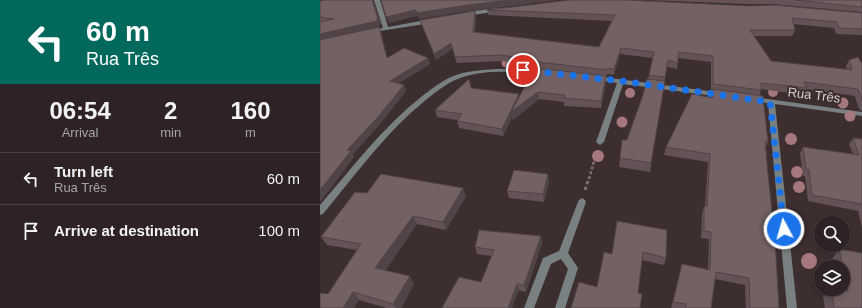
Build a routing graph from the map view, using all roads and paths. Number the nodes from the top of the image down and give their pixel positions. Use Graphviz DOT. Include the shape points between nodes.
graph roads {
  1 [pos="377,0"];
  2 [pos="502,9"];
  3 [pos="461,15"];
  4 [pos="439,19"];
  5 [pos="386,28"];
  6 [pos="359,34"];
  7 [pos="552,73"];
  8 [pos="587,77"];
  9 [pos="621,81"];
  10 [pos="731,96"];
  11 [pos="747,98"];
  12 [pos="770,102"];
  13 [pos="862,114"];
  14 [pos="600,142"];
  15 [pos="582,202"];
  16 [pos="320,212"];
  17 [pos="563,254"];
  18 [pos="529,308"];
  19 [pos="560,308"];
  20 [pos="792,308"];
  1 -- 5 [label="street"];
  2 -- 3 [label="street"];
  4 -- 5 [label="street"];
  5 -- 6 [label="street"];
  7 -- 16 [label="street" via="523,70 482,72 453,78 412,108"];
  8 -- 9 [label="street"];
  9 -- 10 [label="street"];
  9 -- 14 [label="street"];
  11 -- 12 [label="street, Rua Três"];
  12 -- 13 [label="street, Rua Três"];
  12 -- 20 [label="street"];
  14 -- 15 [label="path"];
  15 -- 17 [label="street"];
  17 -- 18 [label="street" via="547,261"];
  17 -- 19 [label="street" via="573,268"];
}
